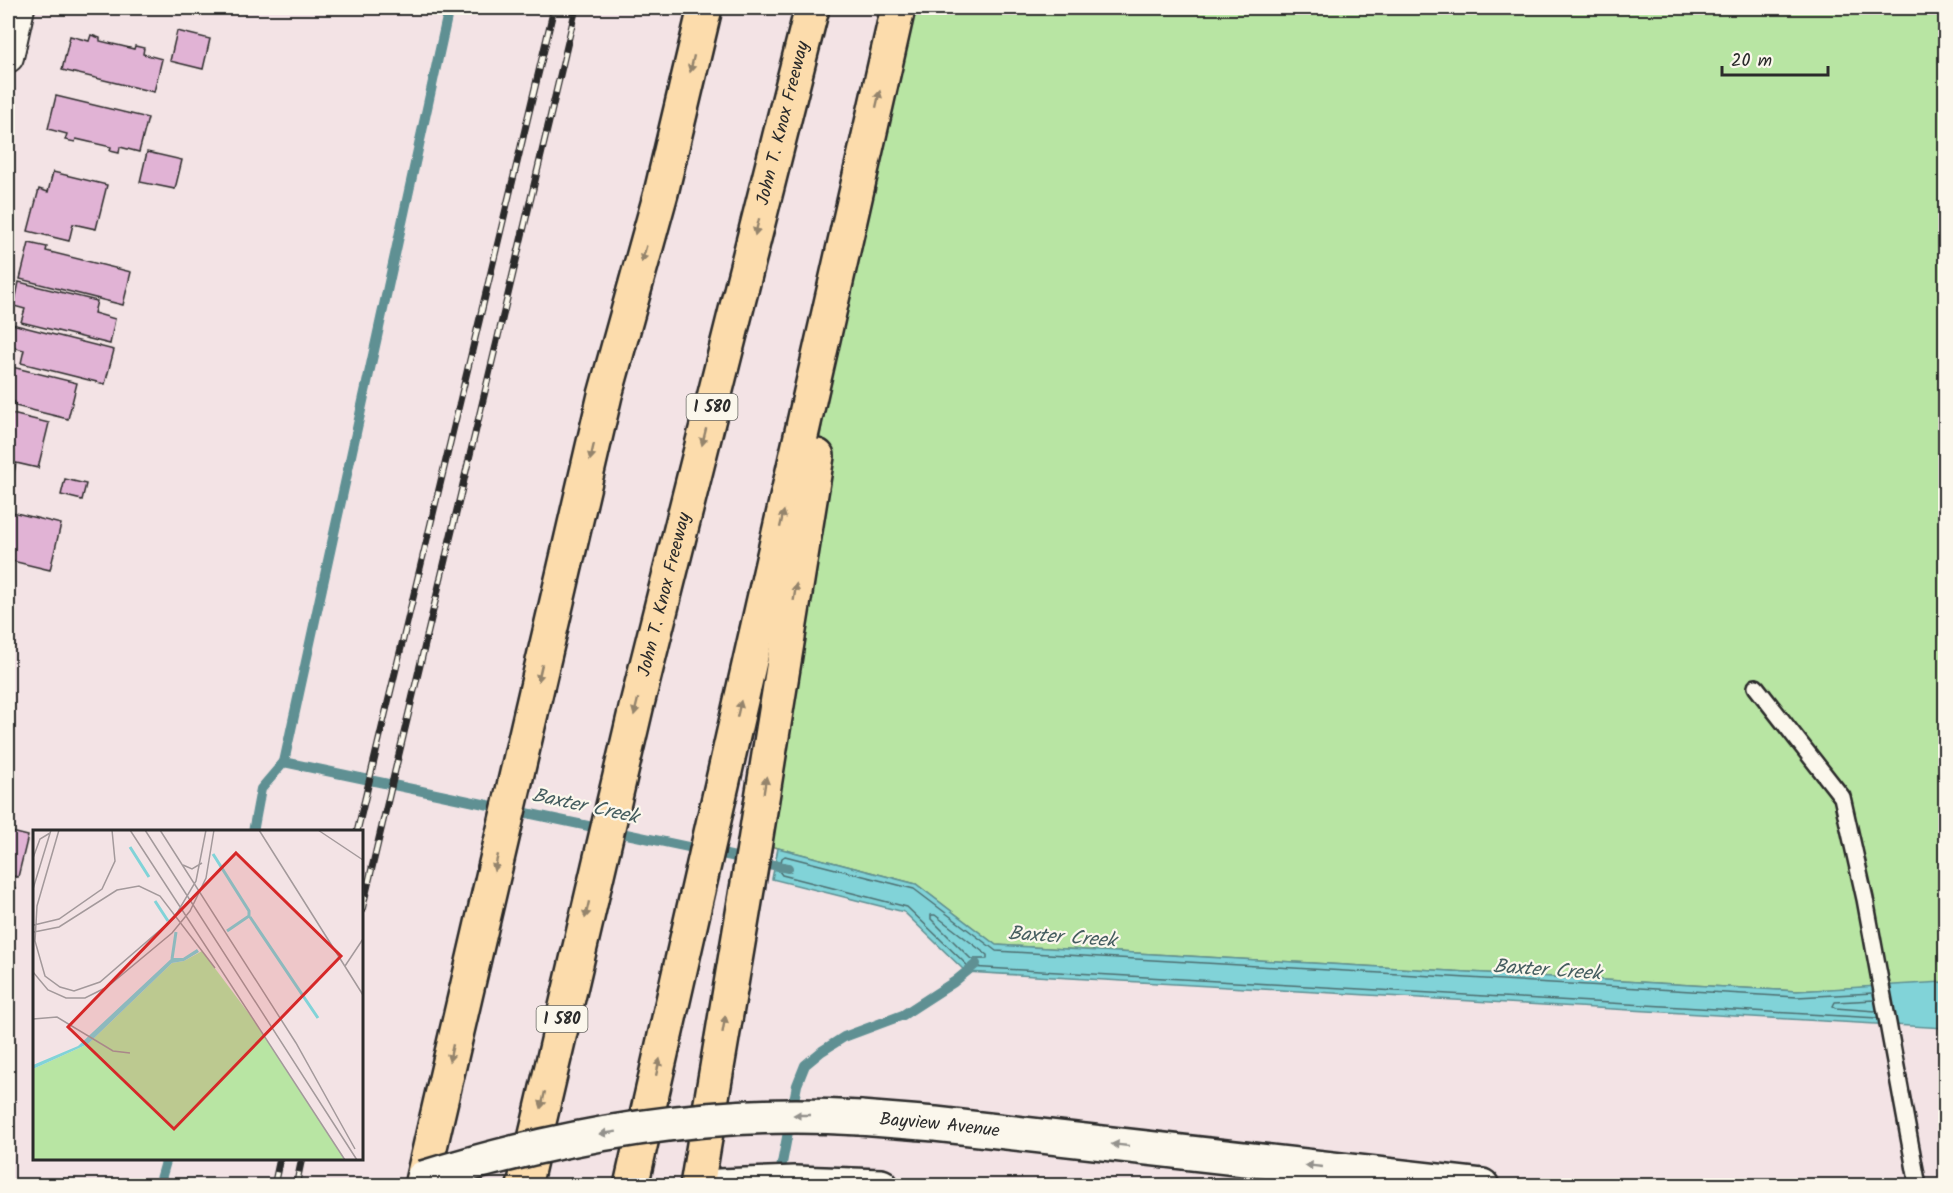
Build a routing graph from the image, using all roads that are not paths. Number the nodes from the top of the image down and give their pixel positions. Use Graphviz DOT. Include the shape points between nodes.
graph roads {
  1 [pos="19,8"];
  2 [pos="705,8"];
  3 [pos="812,8"];
  4 [pos="898,8"];
  5 [pos="8,57"];
  6 [pos="865,156"];
  7 [pos="1756,687"];
  8 [pos="415,1183"];
  9 [pos="524,1185"];
  10 [pos="631,1185"];
  11 [pos="698,1185"];
  12 [pos="719,1185"];
  13 [pos="881,1185"];
  14 [pos="1482,1185"];
  15 [pos="1918,1185"];
  1 -- 5 [label="street"];
  2 -- 8 [label="highway, one-way" via="661,193 605,394"];
  3 -- 9 [label="highway, John T. Knox Freeway / I 580, one-way" via="612,806"];
  6 -- 4 [label="highway, one-way"];
  10 -- 6 [label="highway, one-way"];
  11 -- 6 [label="highway, one-way"];
  7 -- 15 [label="lane" via="1842,797 1865,898"];
  14 -- 8 [label="street, Bayview Avenue, one-way, bridge" via="824,1115 711,1119 603,1134 514,1152"];
  12 -- 13 [label="street"];
}
